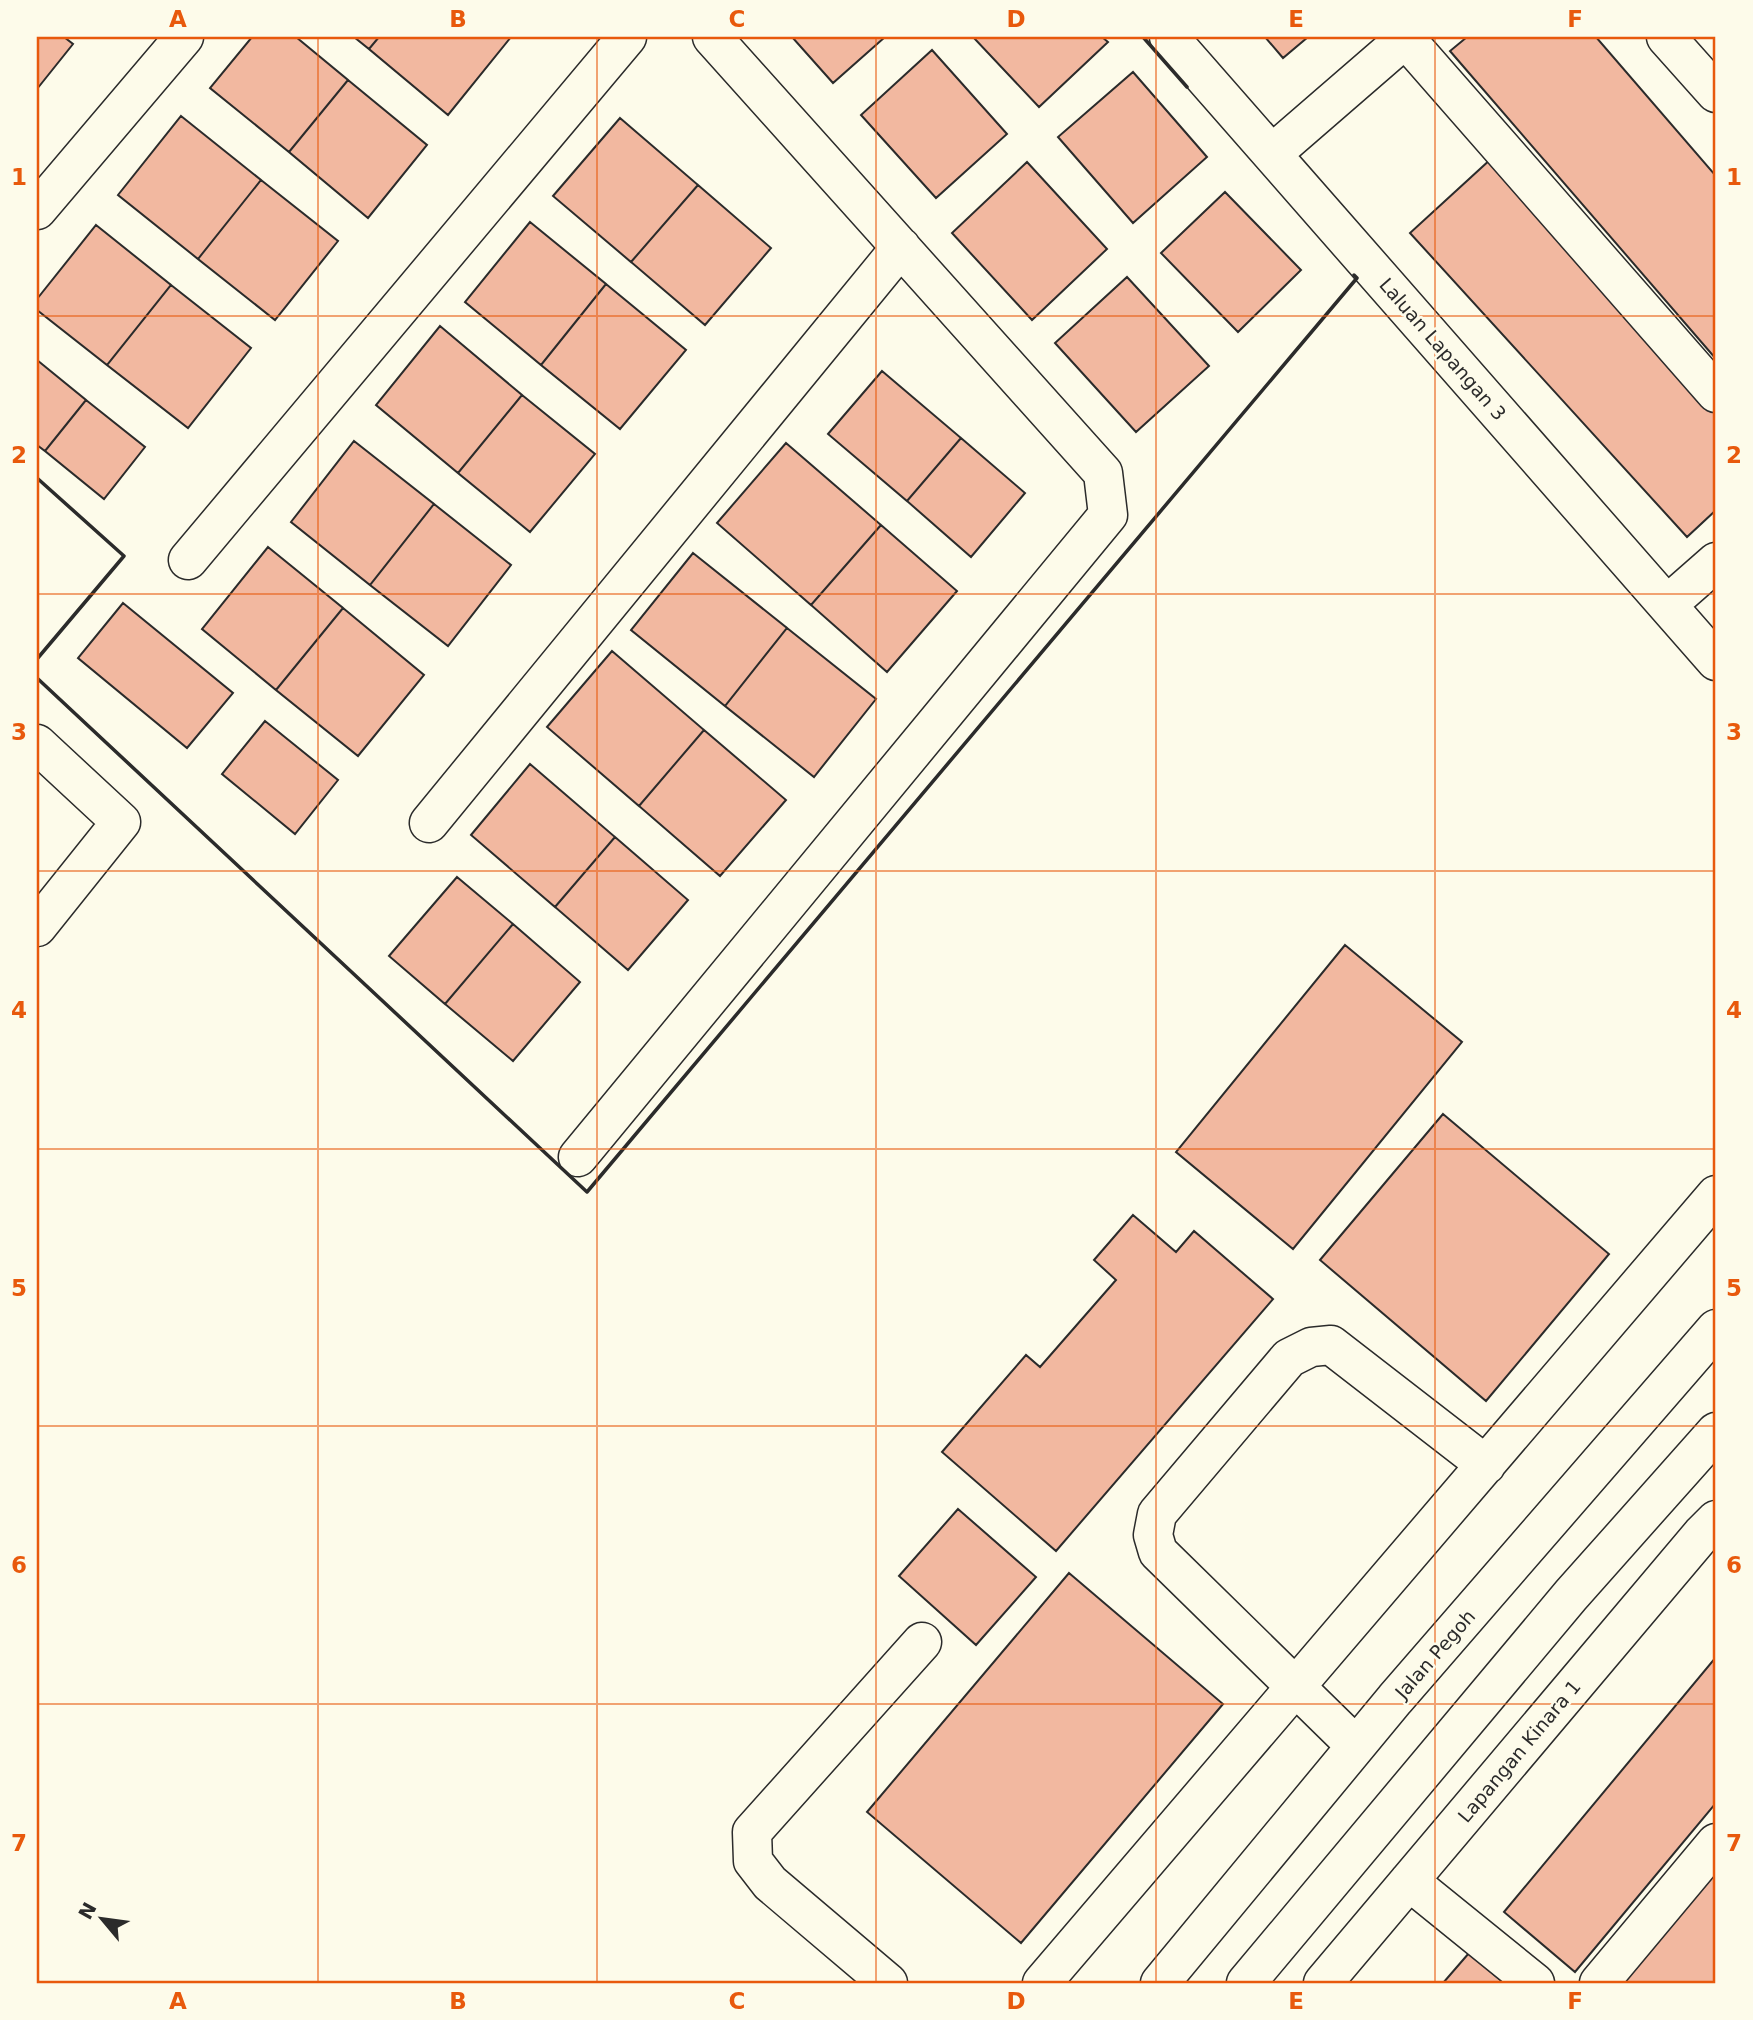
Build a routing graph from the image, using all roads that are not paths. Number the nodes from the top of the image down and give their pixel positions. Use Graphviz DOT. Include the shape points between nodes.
graph roads {
  1 [pos="184,37"];
  2 [pos="627,37"];
  3 [pos="712,37"];
  4 [pos="1169,37"];
  5 [pos="1666,37"];
  6 [pos="1406,38"];
  7 [pos="1716,93"];
  8 [pos="1272,154"];
  9 [pos="37,210"];
  10 [pos="901,247"];
  11 [pos="1716,393"];
  12 [pos="188,560"];
  13 [pos="1716,562"];
  14 [pos="1667,605"];
  15 [pos="1716,661"];
  16 [pos="37,744"];
  17 [pos="429,823"];
  18 [pos="37,927"];
  19 [pos="579,1157"];
  20 [pos="1716,1195"];
  21 [pos="1716,1329"];
  22 [pos="1716,1432"];
  23 [pos="1486,1465"];
  24 [pos="1716,1520"];
  25 [pos="922,1642"];
  26 [pos="1296,1687"];
  27 [pos="1356,1746"];
  28 [pos="1716,1843"];
  29 [pos="1409,1881"];
  30 [pos="888,1983"];
  31 [pos="1042,1983"];
  32 [pos="1160,1983"];
  33 [pos="1246,1983"];
  34 [pos="1323,1983"];
  35 [pos="1535,1983"];
  36 [pos="1599,1983"];
  1 -- 9 [label="street"];
  2 -- 12 [label="street"];
  3 -- 10 [label="street"];
  4 -- 8 [label="street, Laluan Lapangan 3"];
  5 -- 7 [label="street"];
  6 -- 8 [label="street"];
  6 -- 11 [label="street"];
  8 -- 14 [label="street, Laluan Lapangan 3"];
  10 -- 17 [label="street"];
  10 -- 19 [label="street" via="1103,473 1108,515"];
  13 -- 14 [label="street"];
  14 -- 15 [label="street, Laluan Lapangan 3"];
  16 -- 18 [label="street" via="121,822"];
  20 -- 23 [label="street"];
  21 -- 27 [label="street, Jalan Pegoh"];
  22 -- 33 [label="street" via="1571,1595"];
  23 -- 26 [label="street"];
  23 -- 26 [label="street" via="1331,1345 1311,1347 1289,1358 1157,1514 1153,1535 1158,1552"];
  24 -- 29 [label="street, Lapangan Kinara 1"];
  25 -- 30 [label="street" via="752,1832 753,1861 770,1884"];
  26 -- 27 [label="street"];
  26 -- 31 [label="street"];
  27 -- 32 [label="street, Jalan Pegoh"];
  28 -- 36 [label="street"];
  29 -- 34 [label="street, Lapangan Kinara 1"];
  29 -- 35 [label="street"];
}
